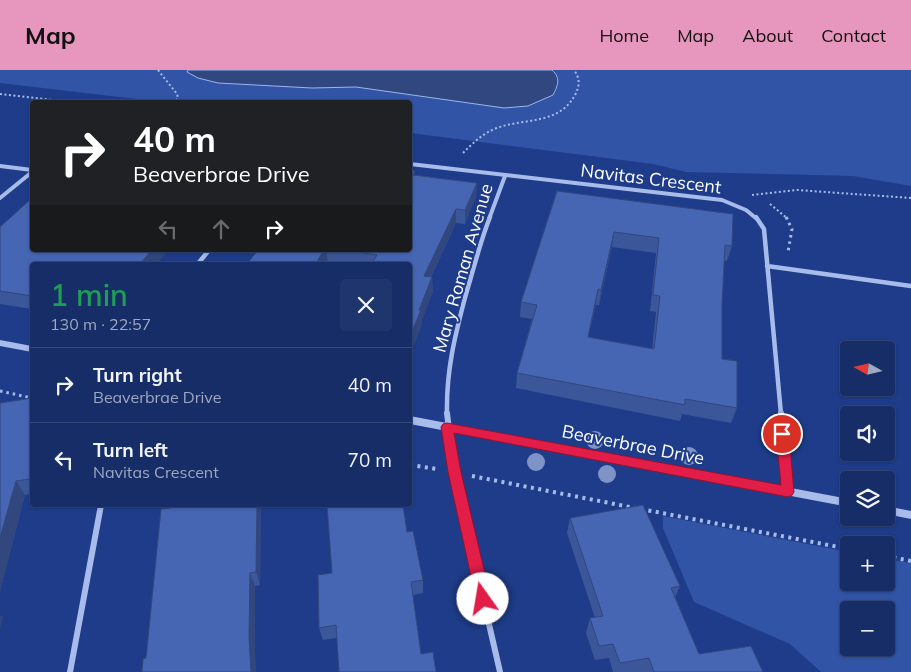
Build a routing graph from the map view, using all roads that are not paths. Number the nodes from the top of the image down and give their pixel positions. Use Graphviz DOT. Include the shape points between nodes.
graph roads {
  1 [pos="412,164"];
  2 [pos="0,166"];
  3 [pos="30,171"];
  4 [pos="30,173"];
  5 [pos="504,176"];
  6 [pos="0,198"];
  7 [pos="207,252"];
  8 [pos="199,262"];
  9 [pos="767,266"];
  10 [pos="911,286"];
  11 [pos="0,343"];
  12 [pos="30,349"];
  13 [pos="412,420"];
  14 [pos="447,427"];
  15 [pos="788,492"];
  16 [pos="840,501"];
  17 [pos="101,507"];
  18 [pos="895,512"];
  19 [pos="911,515"];
  20 [pos="70,672"];
  21 [pos="500,672"];
  1 -- 5 [label="street, Navitas Crescent"];
  2 -- 3 [label="street"];
  4 -- 6 [label="street"];
  5 -- 9 [label="street, Navitas Crescent" via="722,200 739,205 761,220"];
  5 -- 14 [label="street, Mary Roman Avenue" via="453,343 446,386"];
  7 -- 8 [label="street"];
  9 -- 10 [label="street"];
  9 -- 15 [label="street, Navitas Crescent"];
  11 -- 12 [label="street"];
  13 -- 14 [label="street, Beaverbrae Drive"];
  14 -- 15 [label="street, Beaverbrae Drive"];
  14 -- 21 [label="street, Mary Roman Avenue" via="454,472"];
  15 -- 16 [label="street, Beaverbrae Drive"];
  17 -- 20 [label="street"];
  18 -- 19 [label="street"];
}
